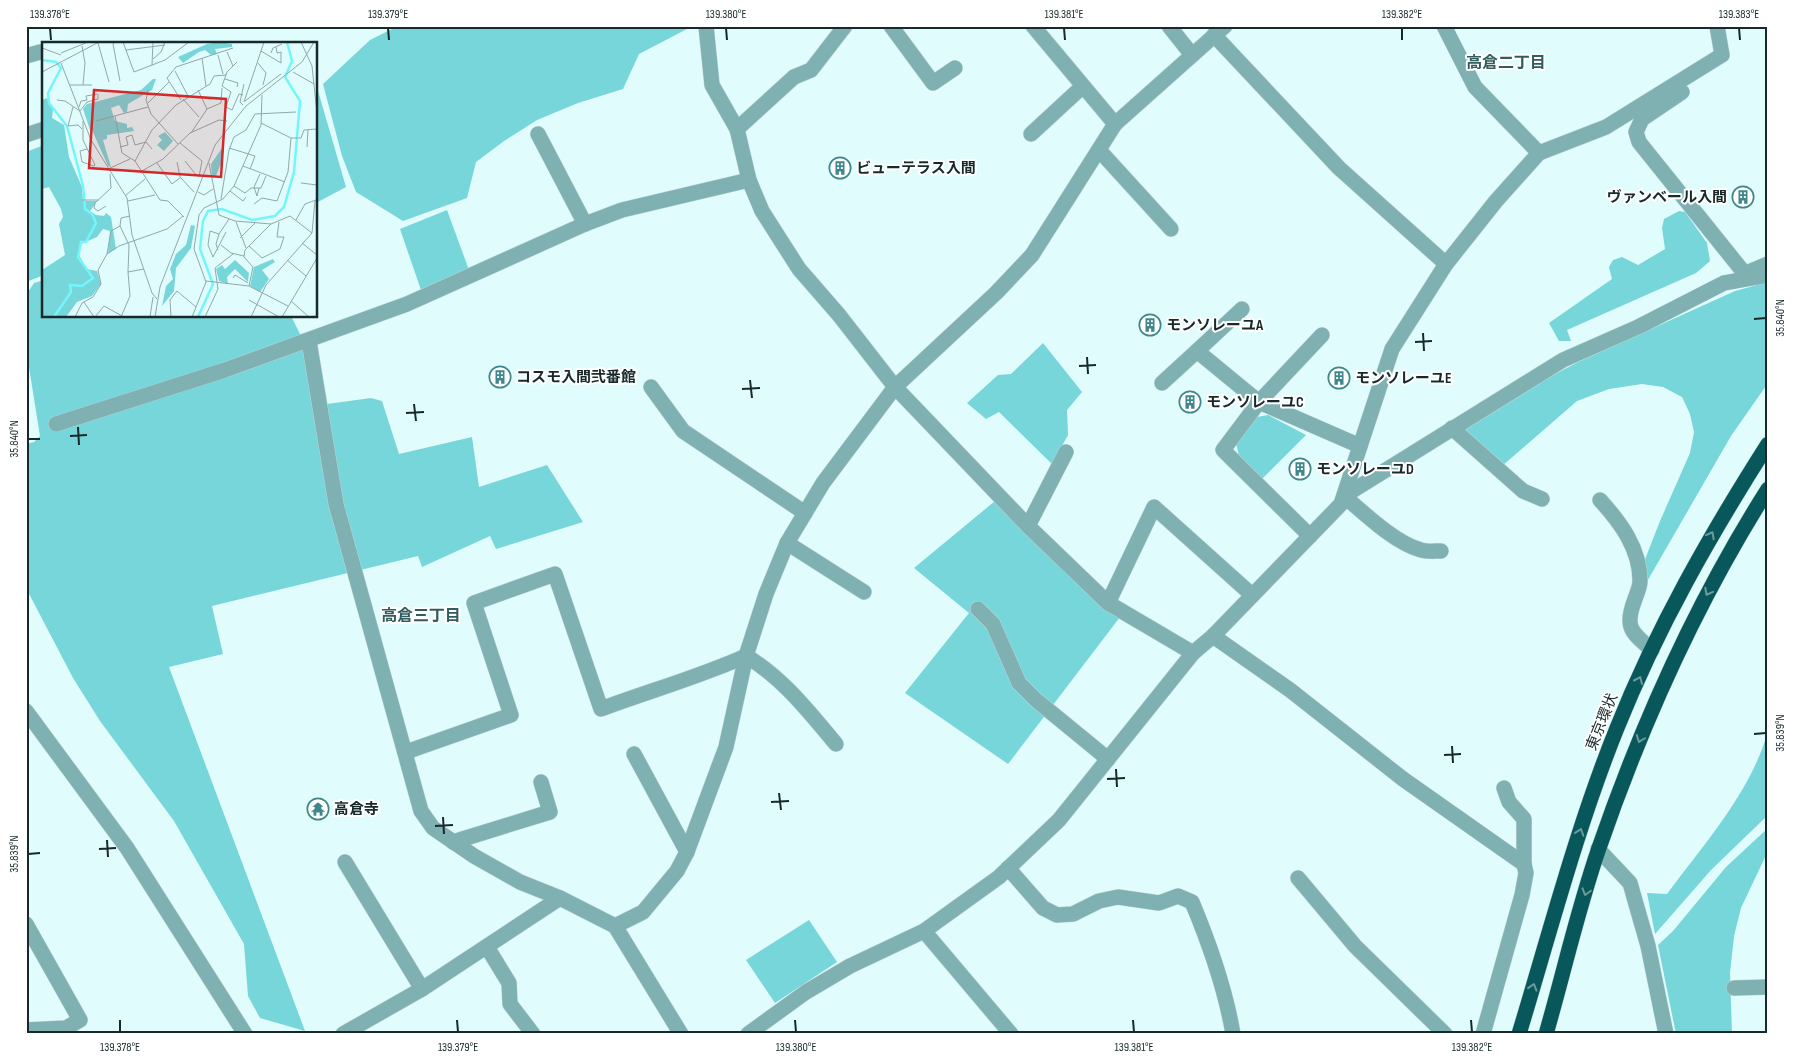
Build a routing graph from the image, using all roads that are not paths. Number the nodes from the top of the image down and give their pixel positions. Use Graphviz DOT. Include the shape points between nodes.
graph roads {
  1 [pos="706,26"];
  2 [pos="845,26"];
  3 [pos="891,26"];
  4 [pos="1033,26"];
  5 [pos="1169,26"];
  6 [pos="1444,26"];
  7 [pos="1717,26"];
  8 [pos="1219,31"];
  9 [pos="1192,55"];
  10 [pos="955,68"];
  11 [pos="1083,86"];
  12 [pos="1682,92"];
  13 [pos="1661,100"];
  14 [pos="1115,124"];
  15 [pos="737,129"];
  16 [pos="42,130"];
  17 [pos="538,134"];
  18 [pos="1031,134"];
  19 [pos="26,135"];
  20 [pos="1099,150"];
  21 [pos="1539,153"];
  22 [pos="749,180"];
  23 [pos="585,224"];
  24 [pos="1171,229"];
  25 [pos="1446,264"];
  26 [pos="1768,264"];
  27 [pos="1745,274"];
  28 [pos="1768,275"];
  29 [pos="1724,284"];
  30 [pos="1242,309"];
  31 [pos="1322,335"];
  32 [pos="309,341"];
  33 [pos="1197,351"];
  34 [pos="1162,383"];
  35 [pos="651,387"];
  36 [pos="895,387"];
  37 [pos="1259,402"];
  38 [pos="56,424"];
  39 [pos="1452,428"];
  40 [pos="1768,444"];
  41 [pos="1360,446"];
  42 [pos="1066,452"];
  43 [pos="1768,489"];
  44 [pos="1344,496"];
  45 [pos="1542,499"];
  46 [pos="1600,500"];
  47 [pos="805,513"];
  48 [pos="1028,526"];
  49 [pos="1310,536"];
  50 [pos="787,543"];
  51 [pos="1441,551"];
  52 [pos="864,592"];
  53 [pos="1252,595"];
  54 [pos="1108,603"];
  55 [pos="978,609"];
  56 [pos="1213,636"];
  57 [pos="1652,650"];
  58 [pos="1192,653"];
  59 [pos="746,656"];
  60 [pos="26,711"];
  61 [pos="836,744"];
  62 [pos="406,752"];
  63 [pos="634,754"];
  64 [pos="1108,759"];
  65 [pos="541,782"];
  66 [pos="1504,788"];
  67 [pos="453,842"];
  68 [pos="1598,849"];
  69 [pos="687,852"];
  70 [pos="345,862"];
  71 [pos="1524,864"];
  72 [pos="1008,868"];
  73 [pos="1298,878"];
  74 [pos="560,898"];
  75 [pos="26,924"];
  76 [pos="615,926"];
  77 [pos="924,932"];
  78 [pos="487,947"];
  79 [pos="1768,987"];
  80 [pos="1734,988"];
  81 [pos="422,989"];
  82 [pos="26,1030"];
  83 [pos="245,1034"];
  84 [pos="343,1034"];
  85 [pos="533,1034"];
  86 [pos="681,1034"];
  87 [pos="748,1034"];
  88 [pos="1011,1034"];
  89 [pos="1233,1034"];
  90 [pos="1445,1034"];
  91 [pos="1483,1034"];
  92 [pos="1519,1034"];
  93 [pos="1546,1034"];
  94 [pos="1666,1034"];
  1 -- 15 [label="street" via="712,85"];
  2 -- 15 [label="street" via="811,70 794,77"];
  3 -- 10 [label="street" via="933,83"];
  4 -- 11 [label="street"];
  5 -- 9 [label="street"];
  6 -- 21 [label="street" via="1475,87"];
  7 -- 13 [label="street" via="1722,55"];
  8 -- 9 [label="street"];
  8 -- 25 [label="street" via="1339,168"];
  9 -- 14 [label="street"];
  11 -- 14 [label="street"];
  11 -- 18 [label="street"];
  12 -- 13 [label="street"];
  13 -- 21 [label="street" via="1606,127"];
  13 -- 27 [label="street" via="1638,124 1639,142"];
  14 -- 20 [label="street"];
  15 -- 22 [label="street"];
  16 -- 19 [label="street"];
  17 -- 23 [label="street"];
  20 -- 24 [label="street"];
  20 -- 36 [label="street" via="1032,255"];
  21 -- 25 [label="street"];
  22 -- 23 [label="street" via="622,210"];
  22 -- 36 [label="street" via="762,210 799,269"];
  23 -- 32 [label="street" via="416,301"];
  25 -- 41 [label="street" via="1392,349"];
  26 -- 27 [label="street"];
  27 -- 29 [label="street"];
  28 -- 29 [label="street"];
  29 -- 39 [label="street" via="1563,360"];
  30 -- 33 [label="street"];
  31 -- 37 [label="street"];
  32 -- 38 [label="street"];
  32 -- 62 [label="street" via="336,504"];
  33 -- 34 [label="street"];
  33 -- 37 [label="street"];
  35 -- 47 [label="street" via="683,430"];
  36 -- 47 [label="street" via="823,483"];
  36 -- 48 [label="street"];
  37 -- 41 [label="street"];
  37 -- 49 [label="street" via="1223,450"];
  39 -- 44 [label="street"];
  39 -- 45 [label="street" via="1524,491"];
  57 -- 40 [label="highway, 東京環状, one-way" via="1718,522"];
  41 -- 44 [label="street"];
  42 -- 48 [label="street"];
  43 -- 68 [label="highway, one-way" via="1740,532 1688,629 1644,729"];
  44 -- 49 [label="street" via="1341,504"];
  44 -- 51 [label="street" via="1403,541 1422,550"];
  46 -- 57 [label="street" via="1619,521 1633,547 1640,581 1629,614 1629,626"];
  47 -- 50 [label="street"];
  48 -- 54 [label="street"];
  49 -- 53 [label="street"];
  50 -- 52 [label="street"];
  50 -- 59 [label="street"];
  53 -- 54 [label="street" via="1154,507"];
  53 -- 56 [label="street"];
  54 -- 58 [label="street"];
  55 -- 64 [label="street" via="993,624 1019,683"];
  56 -- 58 [label="street"];
  56 -- 71 [label="street" via="1290,690 1403,779"];
  92 -- 57 [label="highway, 東京環状, one-way" via="1580,834 1617,728"];
  58 -- 64 [label="street"];
  59 -- 61 [label="street" via="763,666 796,696"];
  59 -- 62 [label="street" via="600,709 555,574 474,603 511,715"];
  59 -- 69 [label="street" via="726,747"];
  60 -- 83 [label="street" via="127,848"];
  62 -- 67 [label="street" via="421,812 434,828"];
  63 -- 69 [label="street"];
  64 -- 72 [label="street" via="1059,820"];
  65 -- 67 [label="street" via="550,812"];
  66 -- 71 [label="street" via="1509,802 1524,819"];
  67 -- 74 [label="street" via="520,882"];
  68 -- 93 [label="highway, one-way"];
  68 -- 94 [label="street" via="1630,882 1648,946"];
  69 -- 76 [label="street" via="677,871 643,912"];
  70 -- 81 [label="street"];
  71 -- 91 [label="street" via="1526,873 1522,895"];
  72 -- 77 [label="street"];
  72 -- 89 [label="street" via="1043,908 1057,915 1073,914 1099,901 1118,897 1159,903 1178,896 1192,902 1214,953"];
  73 -- 90 [label="street" via="1355,946"];
  74 -- 76 [label="street"];
  74 -- 78 [label="street"];
  75 -- 82 [label="street" via="80,1020 66,1028"];
  76 -- 86 [label="street"];
  77 -- 87 [label="street" via="850,966 806,992"];
  77 -- 88 [label="street"];
  78 -- 81 [label="street"];
  78 -- 85 [label="street" via="508,983 510,1004"];
  79 -- 80 [label="street"];
  81 -- 84 [label="street"];
}
